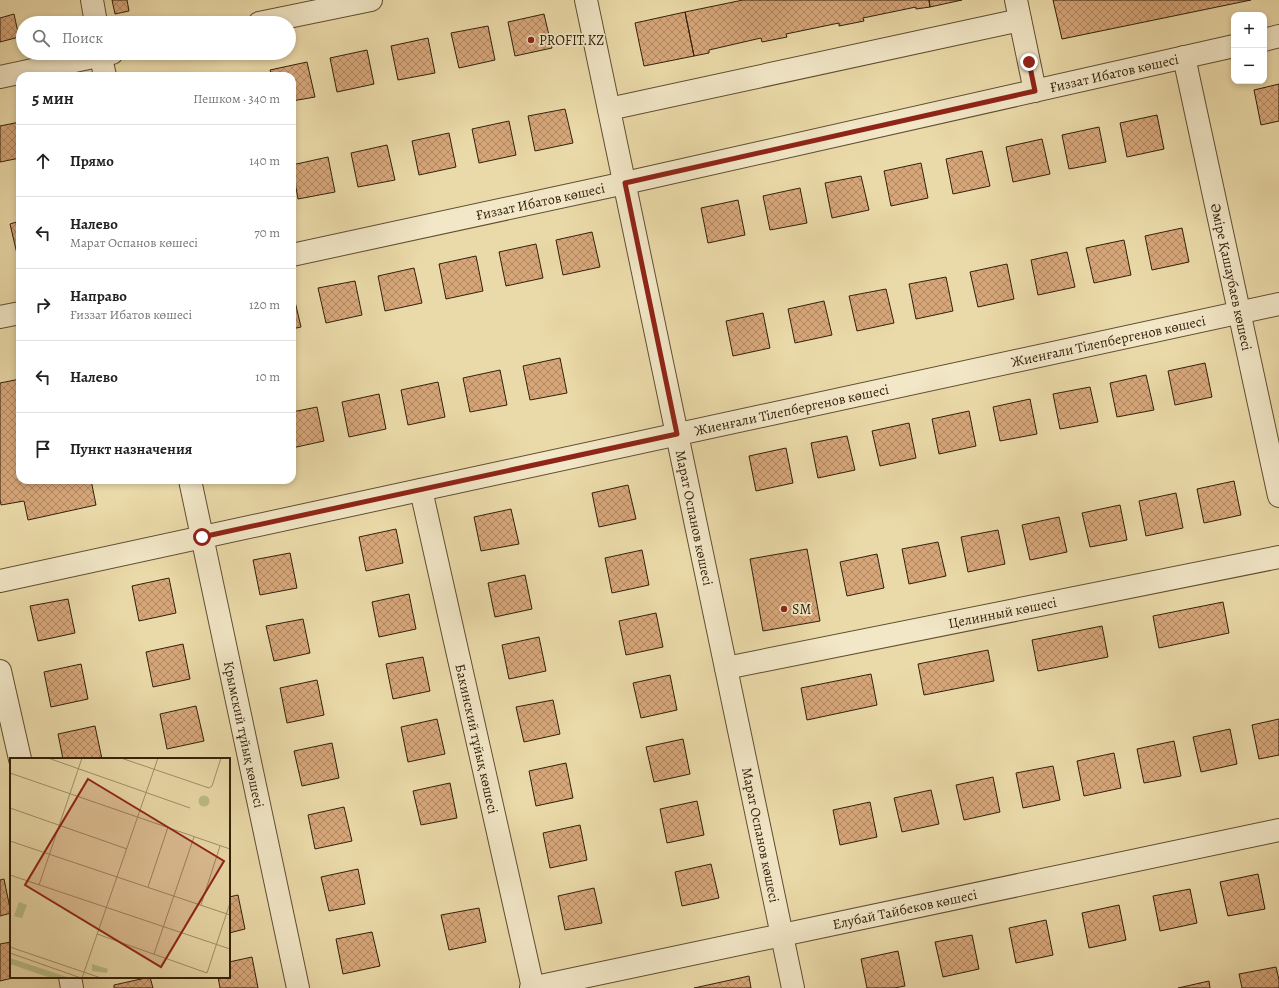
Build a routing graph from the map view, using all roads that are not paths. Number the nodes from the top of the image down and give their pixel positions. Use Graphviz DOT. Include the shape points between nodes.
graph roads {
  1 [pos="92,0"];
  2 [pos="371,0"];
  3 [pos="586,0"];
  4 [pos="1018,10"];
  5 [pos="95,16"];
  6 [pos="292,16"];
  7 [pos="1279,36"];
  8 [pos="1267,39"];
  9 [pos="1231,47"];
  10 [pos="1184,58"];
  11 [pos="99,60"];
  12 [pos="29,72"];
  13 [pos="16,74"];
  14 [pos="0,77"];
  15 [pos="1035,91"];
  16 [pos="609,109"];
  17 [pos="625,183"];
  18 [pos="296,254"];
  19 [pos="1279,304"];
  20 [pos="1240,312"];
  21 [pos="16,314"];
  22 [pos="0,317"];
  23 [pos="677,434"];
  24 [pos="191,484"];
  25 [pos="421,490"];
  26 [pos="1279,496"];
  27 [pos="202,537"];
  28 [pos="1279,557"];
  29 [pos="0,581"];
  30 [pos="726,668"];
  31 [pos="0,671"];
  32 [pos="20,758"];
  33 [pos="1279,830"];
  34 [pos="782,936"];
  35 [pos="70,978"];
  36 [pos="72,988"];
  37 [pos="298,988"];
  38 [pos="532,988"];
  39 [pos="793,988"];
  1 -- 5 [label="street"];
  2 -- 6 [label="street"];
  3 -- 16 [label="street, Марат Оспанов көшесі"];
  4 -- 15 [label="street"];
  4 -- 16 [label="street"];
  7 -- 8 [label="street"];
  9 -- 10 [label="street, Ғиззат Ибатов көшесі"];
  10 -- 15 [label="street, Ғиззат Ибатов көшесі"];
  10 -- 20 [label="street, Әміре Қашаубаев көшесі"];
  11 -- 12 [label="street"];
  13 -- 14 [label="street"];
  15 -- 17 [label="street, Ғиззат Ибатов көшесі"];
  16 -- 17 [label="street, Марат Оспанов көшесі"];
  17 -- 18 [label="street, Ғиззат Ибатов көшесі"];
  17 -- 23 [label="street, Марат Оспанов көшесі"];
  19 -- 20 [label="street, Жиенғали Тілепбергенов көшесі"];
  20 -- 23 [label="street, Жиенғали Тілепбергенов көшесі"];
  20 -- 26 [label="street, Әміре Қашаубаев көшесі"];
  21 -- 22 [label="street"];
  23 -- 25 [label="street, Жиенғали Тілепбергенов көшесі"];
  23 -- 30 [label="street, Марат Оспанов көшесі"];
  24 -- 27 [label="street, Крымский тұйық көшесі"];
  25 -- 27 [label="street, Жиенғали Тілепбергенов көшесі"];
  25 -- 38 [label="street, Бакинский тұйық көшесі"];
  27 -- 29 [label="street, Жиенғали Тілепбергенов көшесі"];
  27 -- 37 [label="street, Крымский тұйық көшесі"];
  28 -- 30 [label="street, Целинный көшесі"];
  30 -- 34 [label="street, Марат Оспанов көшесі"];
  31 -- 32 [label="street"];
  33 -- 34 [label="street, Елубай Тайбеков көшесі"];
  34 -- 38 [label="street, Елубай Тайбеков көшесі"];
  34 -- 39 [label="street, Марат Оспанов көшесі"];
  35 -- 36 [label="street"];
}
